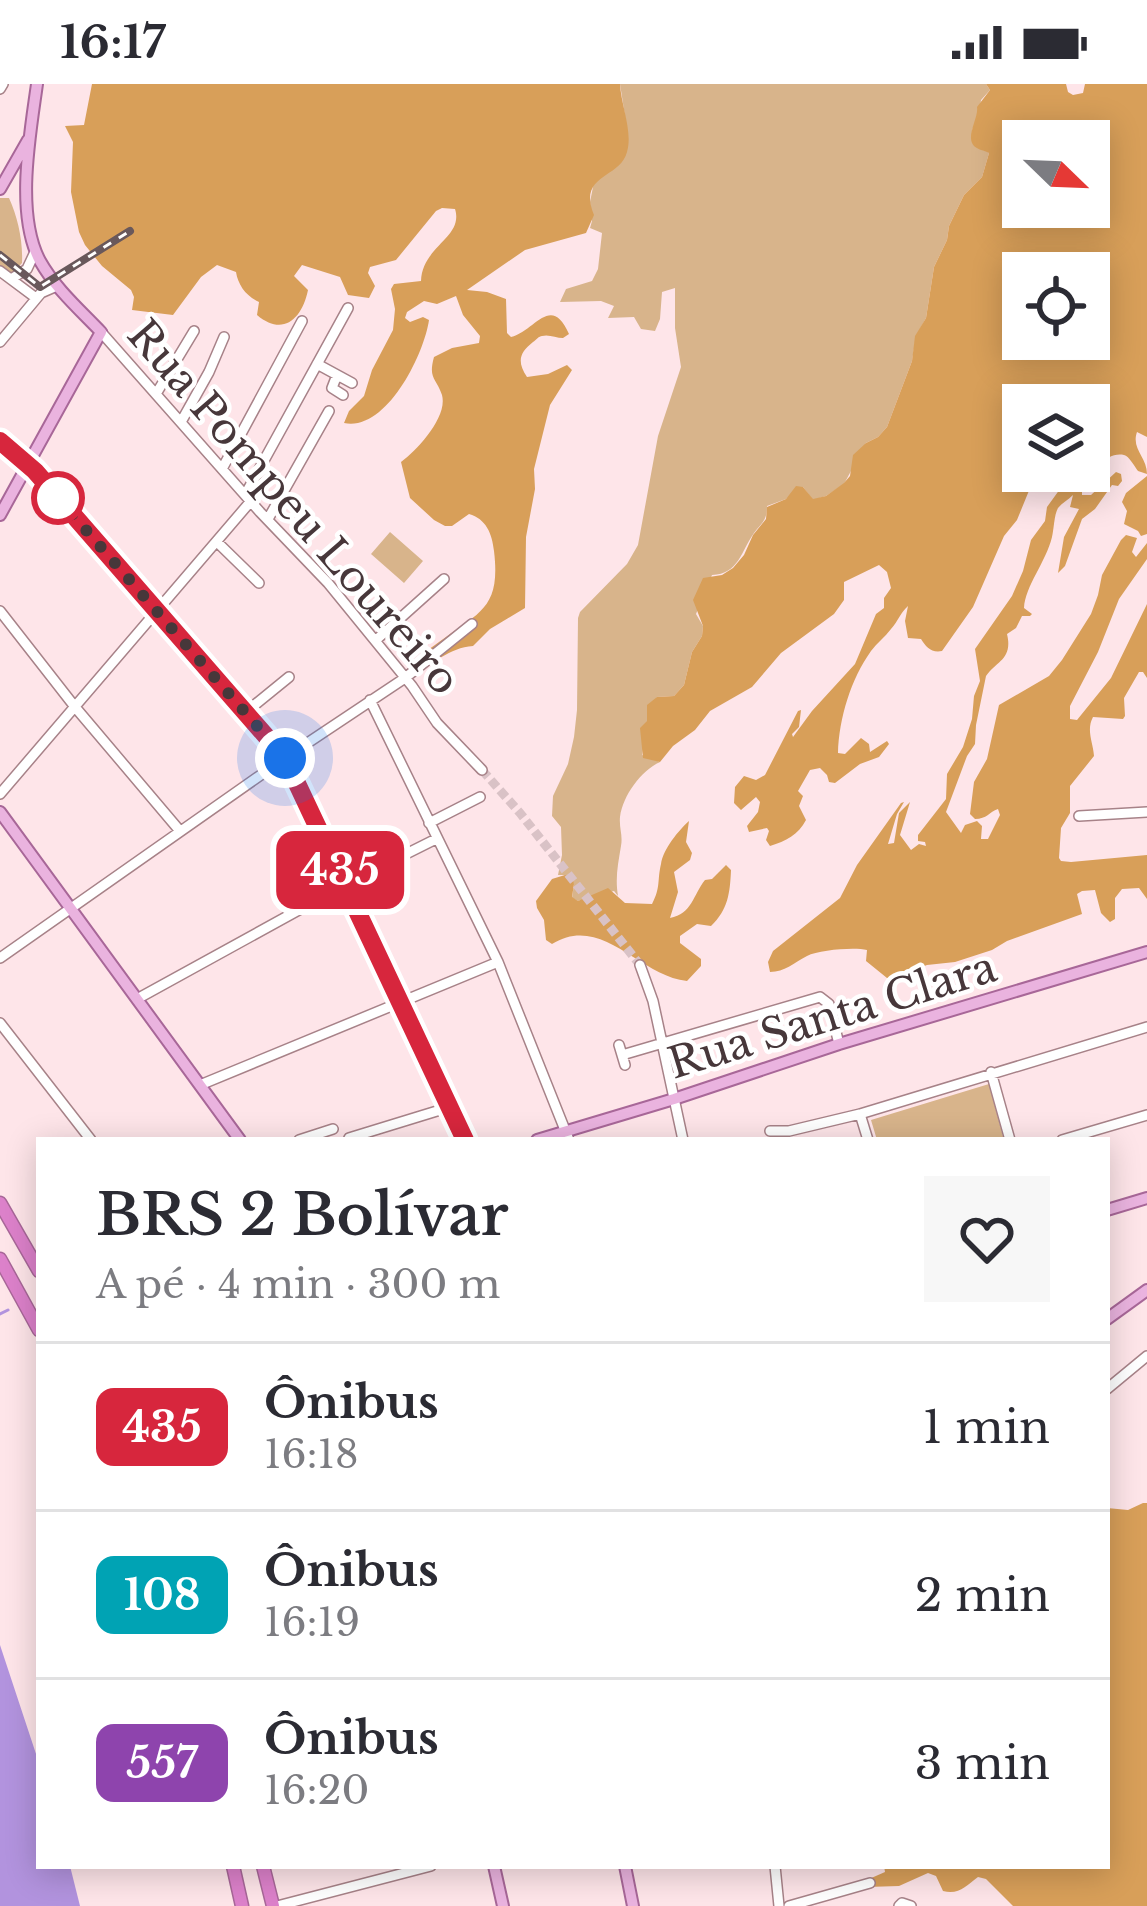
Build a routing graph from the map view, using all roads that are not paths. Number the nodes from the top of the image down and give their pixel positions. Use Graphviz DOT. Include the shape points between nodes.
graph roads {
  1 [pos="37,84"];
  2 [pos="30,137"];
  3 [pos="1,188"];
  4 [pos="27,197"];
  5 [pos="35,252"];
  6 [pos="0,272"];
  7 [pos="11,279"];
  8 [pos="57,286"];
  9 [pos="36,298"];
  10 [pos="348,308"];
  11 [pos="302,321"];
  12 [pos="194,331"];
  13 [pos="100,332"];
  14 [pos="224,338"];
  15 [pos="0,341"];
  16 [pos="317,364"];
  17 [pos="338,375"];
  18 [pos="352,383"];
  19 [pos="157,394"];
  20 [pos="343,395"];
  21 [pos="329,411"];
  22 [pos="181,422"];
  23 [pos="0,441"];
  24 [pos="28,463"];
  25 [pos="222,469"];
  26 [pos="248,498"];
  27 [pos="0,515"];
  28 [pos="268,519"];
  29 [pos="217,542"];
  30 [pos="444,579"];
  31 [pos="259,583"];
  32 [pos="0,611"];
  33 [pos="158,612"];
  34 [pos="472,624"];
  35 [pos="376,640"];
  36 [pos="289,677"];
  37 [pos="405,678"];
  38 [pos="370,700"];
  39 [pos="75,706"];
  40 [pos="246,712"];
  41 [pos="285,758"];
  42 [pos="482,770"];
  43 [pos="0,794"];
  44 [pos="480,797"];
  45 [pos="0,812"];
  46 [pos="1147,812"];
  47 [pos="1078,816"];
  48 [pos="429,823"];
  49 [pos="180,831"];
  50 [pos="436,839"];
  51 [pos="346,884"];
  52 [pos="70,909"];
  53 [pos="1147,952"];
  54 [pos="0,958"];
  55 [pos="498,962"];
  56 [pos="640,965"];
  57 [pos="137,999"];
  58 [pos="402,1004"];
  59 [pos="0,1023"];
  60 [pos="1147,1028"];
  61 [pos="839,1044"];
  62 [pos="662,1045"];
  63 [pos="622,1055"];
  64 [pos="991,1072"];
  65 [pos="200,1085"];
  66 [pos="674,1099"];
  67 [pos="450,1107"];
  68 [pos="860,1114"];
  69 [pos="1147,1115"];
  70 [pos="333,1129"];
  71 [pos="770,1131"];
  72 [pos="567,1136"];
  73 [pos="89,1137"];
  74 [pos="238,1137"];
  75 [pos="308,1137"];
  76 [pos="352,1137"];
  77 [pos="464,1137"];
  78 [pos="682,1137"];
  79 [pos="867,1137"];
  80 [pos="1009,1137"];
  81 [pos="1073,1137"];
  82 [pos="1147,1198"];
  83 [pos="0,1203"];
  84 [pos="1110,1209"];
  85 [pos="0,1259"];
  86 [pos="36,1266"];
  87 [pos="1147,1290"];
  88 [pos="36,1295"];
  89 [pos="24,1302"];
  90 [pos="1110,1316"];
  91 [pos="36,1324"];
  92 [pos="1147,1356"];
  93 [pos="1110,1387"];
  94 [pos="234,1869"];
  95 [pos="264,1869"];
  96 [pos="419,1869"];
  97 [pos="495,1869"];
  98 [pos="626,1869"];
  99 [pos="776,1869"];
  100 [pos="870,1883"];
  101 [pos="838,1892"];
  102 [pos="242,1906"];
  103 [pos="275,1906"];
  104 [pos="502,1906"];
  105 [pos="633,1906"];
  106 [pos="779,1906"];
  107 [pos="789,1906"];
  108 [pos="839,1906"];
  109 [pos="899,1906"];
  110 [pos="911,1906"];
  1 -- 2 [label="main road"];
  2 -- 3 [label="main road"];
  2 -- 4 [label="main road"];
  3 -- 4 [label="main road"];
  4 -- 5 [label="main road"];
  5 -- 7 [label="street"];
  5 -- 8 [label="main road, Rua Pompeu Loureiro"];
  6 -- 7 [label="street"];
  7 -- 9 [label="street"];
  8 -- 9 [label="street"];
  8 -- 13 [label="main road, Rua Pompeu Loureiro"];
  9 -- 15 [label="street"];
  10 -- 16 [label="street"];
  11 -- 25 [label="street"];
  12 -- 19 [label="street"];
  13 -- 19 [label="street, Rua Pompeu Loureiro"];
  13 -- 24 [label="main road"];
  14 -- 22 [label="street"];
  16 -- 17 [label="street"];
  16 -- 26 [label="street"];
  17 -- 18 [label="street"];
  17 -- 20 [label="street" via="332,388"];
  19 -- 22 [label="street, Rua Pompeu Loureiro"];
  21 -- 28 [label="street"];
  22 -- 25 [label="street, Rua Pompeu Loureiro"];
  23 -- 24 [label="main road"];
  24 -- 27 [label="main road"];
  24 -- 33 [label="main road"];
  25 -- 26 [label="street, Rua Pompeu Loureiro"];
  26 -- 28 [label="street, Rua Pompeu Loureiro"];
  26 -- 29 [label="street"];
  28 -- 35 [label="street, Rua Pompeu Loureiro"];
  29 -- 31 [label="street"];
  29 -- 33 [label="street"];
  30 -- 35 [label="street"];
  32 -- 39 [label="street"];
  33 -- 39 [label="street"];
  33 -- 40 [label="main road"];
  34 -- 37 [label="street"];
  35 -- 37 [label="street, Rua Pompeu Loureiro"];
  36 -- 40 [label="street"];
  37 -- 38 [label="street"];
  37 -- 42 [label="street, Rua Pompeu Loureiro"];
  38 -- 41 [label="street"];
  38 -- 48 [label="street"];
  39 -- 43 [label="street"];
  39 -- 49 [label="street"];
  40 -- 41 [label="main road"];
  41 -- 49 [label="street"];
  41 -- 51 [label="main road"];
  44 -- 48 [label="street"];
  45 -- 52 [label="main road"];
  46 -- 47 [label="street"];
  48 -- 50 [label="street"];
  49 -- 52 [label="street"];
  50 -- 51 [label="street"];
  50 -- 55 [label="street"];
  51 -- 57 [label="street"];
  51 -- 58 [label="main road"];
  52 -- 54 [label="street"];
  52 -- 57 [label="main road"];
  53 -- 61 [label="main road, Rua Santa Clara"];
  55 -- 58 [label="street"];
  55 -- 72 [label="street"];
  56 -- 62 [label="street"];
  57 -- 65 [label="main road"];
  58 -- 65 [label="street"];
  58 -- 67 [label="main road"];
  59 -- 73 [label="street"];
  60 -- 64 [label="street"];
  61 -- 62 [label="street" via="820,997"];
  61 -- 66 [label="main road, Rua Santa Clara"];
  62 -- 63 [label="street"];
  62 -- 66 [label="street"];
  64 -- 68 [label="street"];
  64 -- 80 [label="street"];
  65 -- 74 [label="main road"];
  66 -- 72 [label="main road, Rua Santa Clara"];
  66 -- 78 [label="street"];
  67 -- 76 [label="street"];
  67 -- 77 [label="main road"];
  68 -- 71 [label="street"];
  68 -- 79 [label="street"];
  69 -- 81 [label="street"];
  70 -- 75 [label="street"];
  82 -- 84 [label="main road"];
  83 -- 86 [label="highway"];
  85 -- 89 [label="highway"];
  87 -- 90 [label="main road"];
  88 -- 89 [label="main road"];
  89 -- 91 [label="highway"];
  92 -- 93 [label="street"];
  94 -- 102 [label="highway"];
  95 -- 103 [label="highway"];
  96 -- 103 [label="street"];
  97 -- 104 [label="main road"];
  98 -- 105 [label="main road"];
  99 -- 106 [label="street"];
  100 -- 101 [label="street"];
  101 -- 107 [label="street"];
  101 -- 108 [label="street"];
  109 -- 110 [label="street"];
}
